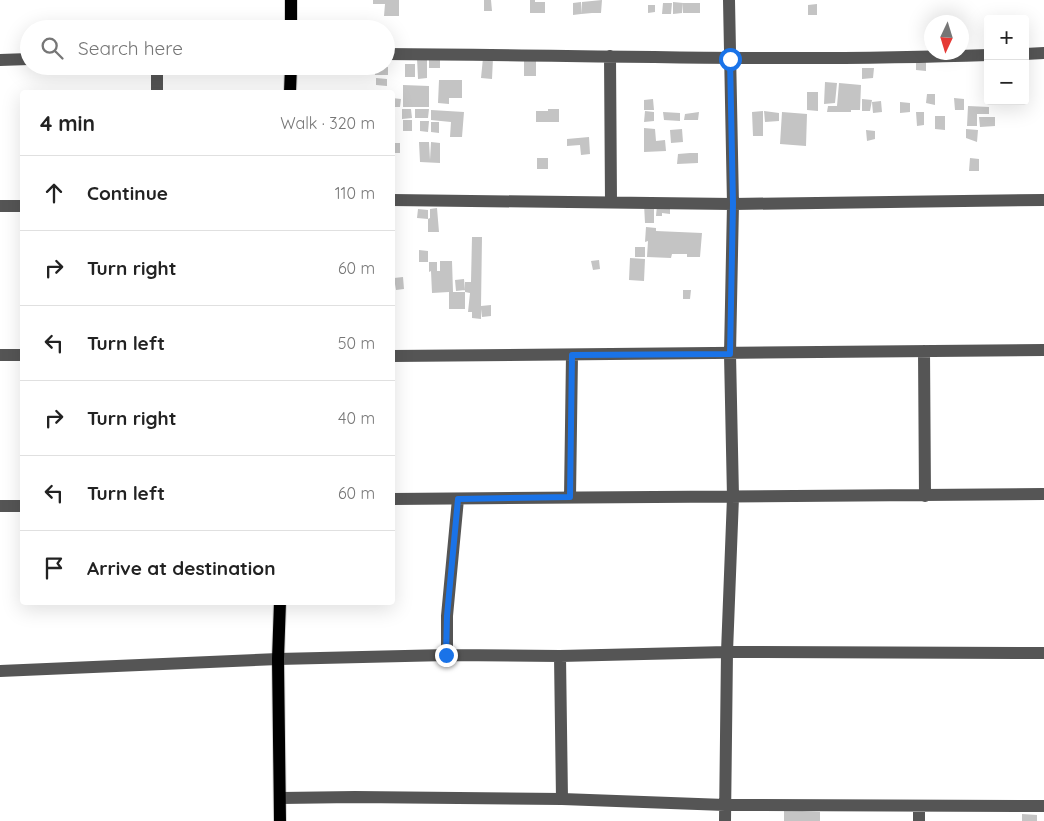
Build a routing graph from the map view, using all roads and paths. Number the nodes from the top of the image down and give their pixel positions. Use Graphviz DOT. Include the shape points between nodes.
graph roads {
  1 [pos="291,0"];
  2 [pos="729,0"];
  3 [pos="291,20"];
  4 [pos="1044,53"];
  5 [pos="395,54"];
  6 [pos="1029,54"];
  7 [pos="984,55"];
  8 [pos="610,56"];
  9 [pos="730,59"];
  10 [pos="0,60"];
  11 [pos="20,60"];
  12 [pos="157,75"];
  13 [pos="291,75"];
  14 [pos="157,90"];
  15 [pos="290,90"];
  16 [pos="395,200"];
  17 [pos="1044,200"];
  18 [pos="611,202"];
  19 [pos="733,204"];
  20 [pos="0,206"];
  21 [pos="20,206"];
  22 [pos="1044,350"];
  23 [pos="924,351"];
  24 [pos="730,354"];
  25 [pos="0,355"];
  26 [pos="20,355"];
  27 [pos="572,355"];
  28 [pos="395,356"];
  29 [pos="1044,494"];
  30 [pos="925,496"];
  31 [pos="570,497"];
  32 [pos="733,498"];
  33 [pos="395,499"];
  34 [pos="458,499"];
  35 [pos="0,506"];
  36 [pos="20,506"];
  37 [pos="280,605"];
  38 [pos="727,652"];
  39 [pos="1044,653"];
  40 [pos="446,655"];
  41 [pos="560,656"];
  42 [pos="278,659"];
  43 [pos="0,671"];
  44 [pos="281,798"];
  45 [pos="562,799"];
  46 [pos="725,805"];
  47 [pos="919,806"];
  48 [pos="1044,806"];
  49 [pos="280,821"];
  50 [pos="725,821"];
  51 [pos="919,821"];
  1 -- 3 [label="main road"];
  2 -- 9 [label="street"];
  4 -- 6 [label="street"];
  5 -- 8 [label="street"];
  7 -- 9 [label="street"];
  8 -- 9 [label="street"];
  8 -- 18 [label="street"];
  9 -- 19 [label="street"];
  10 -- 11 [label="street"];
  12 -- 14 [label="street"];
  13 -- 15 [label="main road"];
  16 -- 18 [label="street"];
  17 -- 19 [label="street"];
  18 -- 19 [label="street"];
  19 -- 24 [label="street"];
  20 -- 21 [label="street"];
  22 -- 23 [label="street"];
  23 -- 24 [label="street"];
  23 -- 30 [label="street"];
  24 -- 27 [label="street"];
  24 -- 32 [label="street"];
  25 -- 26 [label="street"];
  27 -- 28 [label="street"];
  27 -- 31 [label="street"];
  29 -- 30 [label="street"];
  30 -- 32 [label="street"];
  31 -- 32 [label="street"];
  31 -- 34 [label="street"];
  32 -- 38 [label="street"];
  33 -- 34 [label="street"];
  34 -- 40 [label="street"];
  35 -- 36 [label="street"];
  37 -- 42 [label="main road"];
  38 -- 39 [label="street"];
  38 -- 41 [label="street"];
  38 -- 46 [label="street"];
  40 -- 41 [label="street"];
  40 -- 42 [label="street"];
  41 -- 45 [label="street"];
  42 -- 43 [label="street"];
  42 -- 44 [label="main road"];
  44 -- 45 [label="street"];
  44 -- 49 [label="main road"];
  45 -- 46 [label="street"];
  46 -- 47 [label="street"];
  46 -- 50 [label="street"];
  47 -- 48 [label="street"];
  47 -- 51 [label="street"];
}
